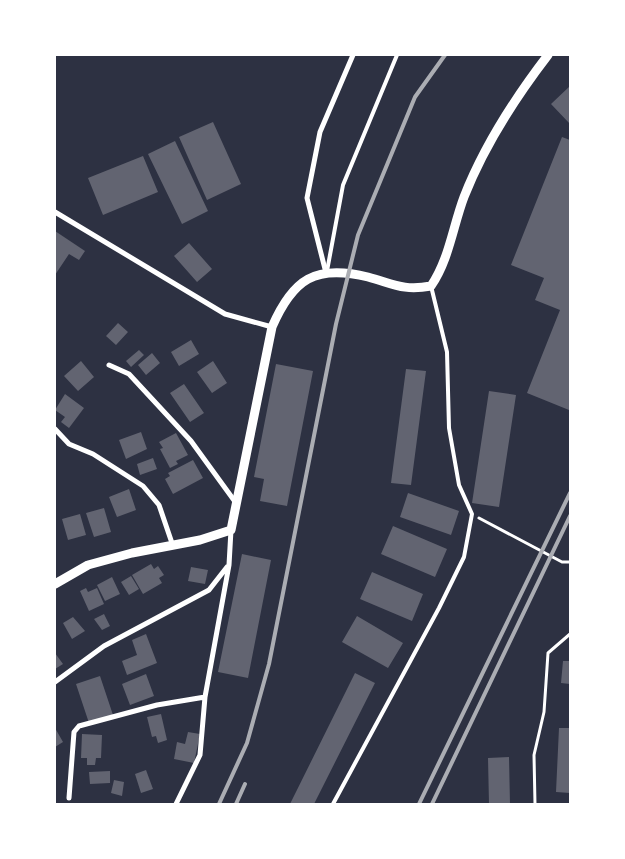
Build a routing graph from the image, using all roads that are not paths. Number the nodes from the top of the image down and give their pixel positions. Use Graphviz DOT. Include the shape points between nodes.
graph roads {
  1 [pos="353,55"];
  2 [pos="397,55"];
  3 [pos="548,55"];
  4 [pos="55,212"];
  5 [pos="326,273"];
  6 [pos="431,286"];
  7 [pos="272,327"];
  8 [pos="109,365"];
  9 [pos="55,429"];
  10 [pos="236,504"];
  11 [pos="231,530"];
  12 [pos="173,546"];
  13 [pos="229,565"];
  14 [pos="55,584"];
  15 [pos="55,682"];
  16 [pos="205,697"];
  17 [pos="69,798"];
  18 [pos="176,804"];
  19 [pos="333,804"];
  1 -- 5 [label="street" via="320,132 308,198"];
  2 -- 5 [label="lane" via="343,185"];
  3 -- 6 [label="street" via="484,150 439,274"];
  4 -- 7 [label="street" via="225,314"];
  5 -- 6 [label="street" via="366,277 411,290"];
  5 -- 7 [label="street" via="310,277 294,289 282,303"];
  6 -- 19 [label="lane" via="447,352 449,428 459,485 472,514 464,558"];
  7 -- 10 [label="street"];
  8 -- 10 [label="street" via="129,374 191,441"];
  9 -- 12 [label="street" via="70,444 93,454 143,486 159,505"];
  10 -- 11 [label="street"];
  11 -- 12 [label="street"];
  11 -- 13 [label="street"];
  12 -- 14 [label="street" via="88,565"];
  13 -- 15 [label="street" via="209,590 104,646"];
  13 -- 16 [label="street"];
  16 -- 17 [label="street" via="157,705 79,726 74,732"];
  16 -- 18 [label="street" via="200,755"];
}
